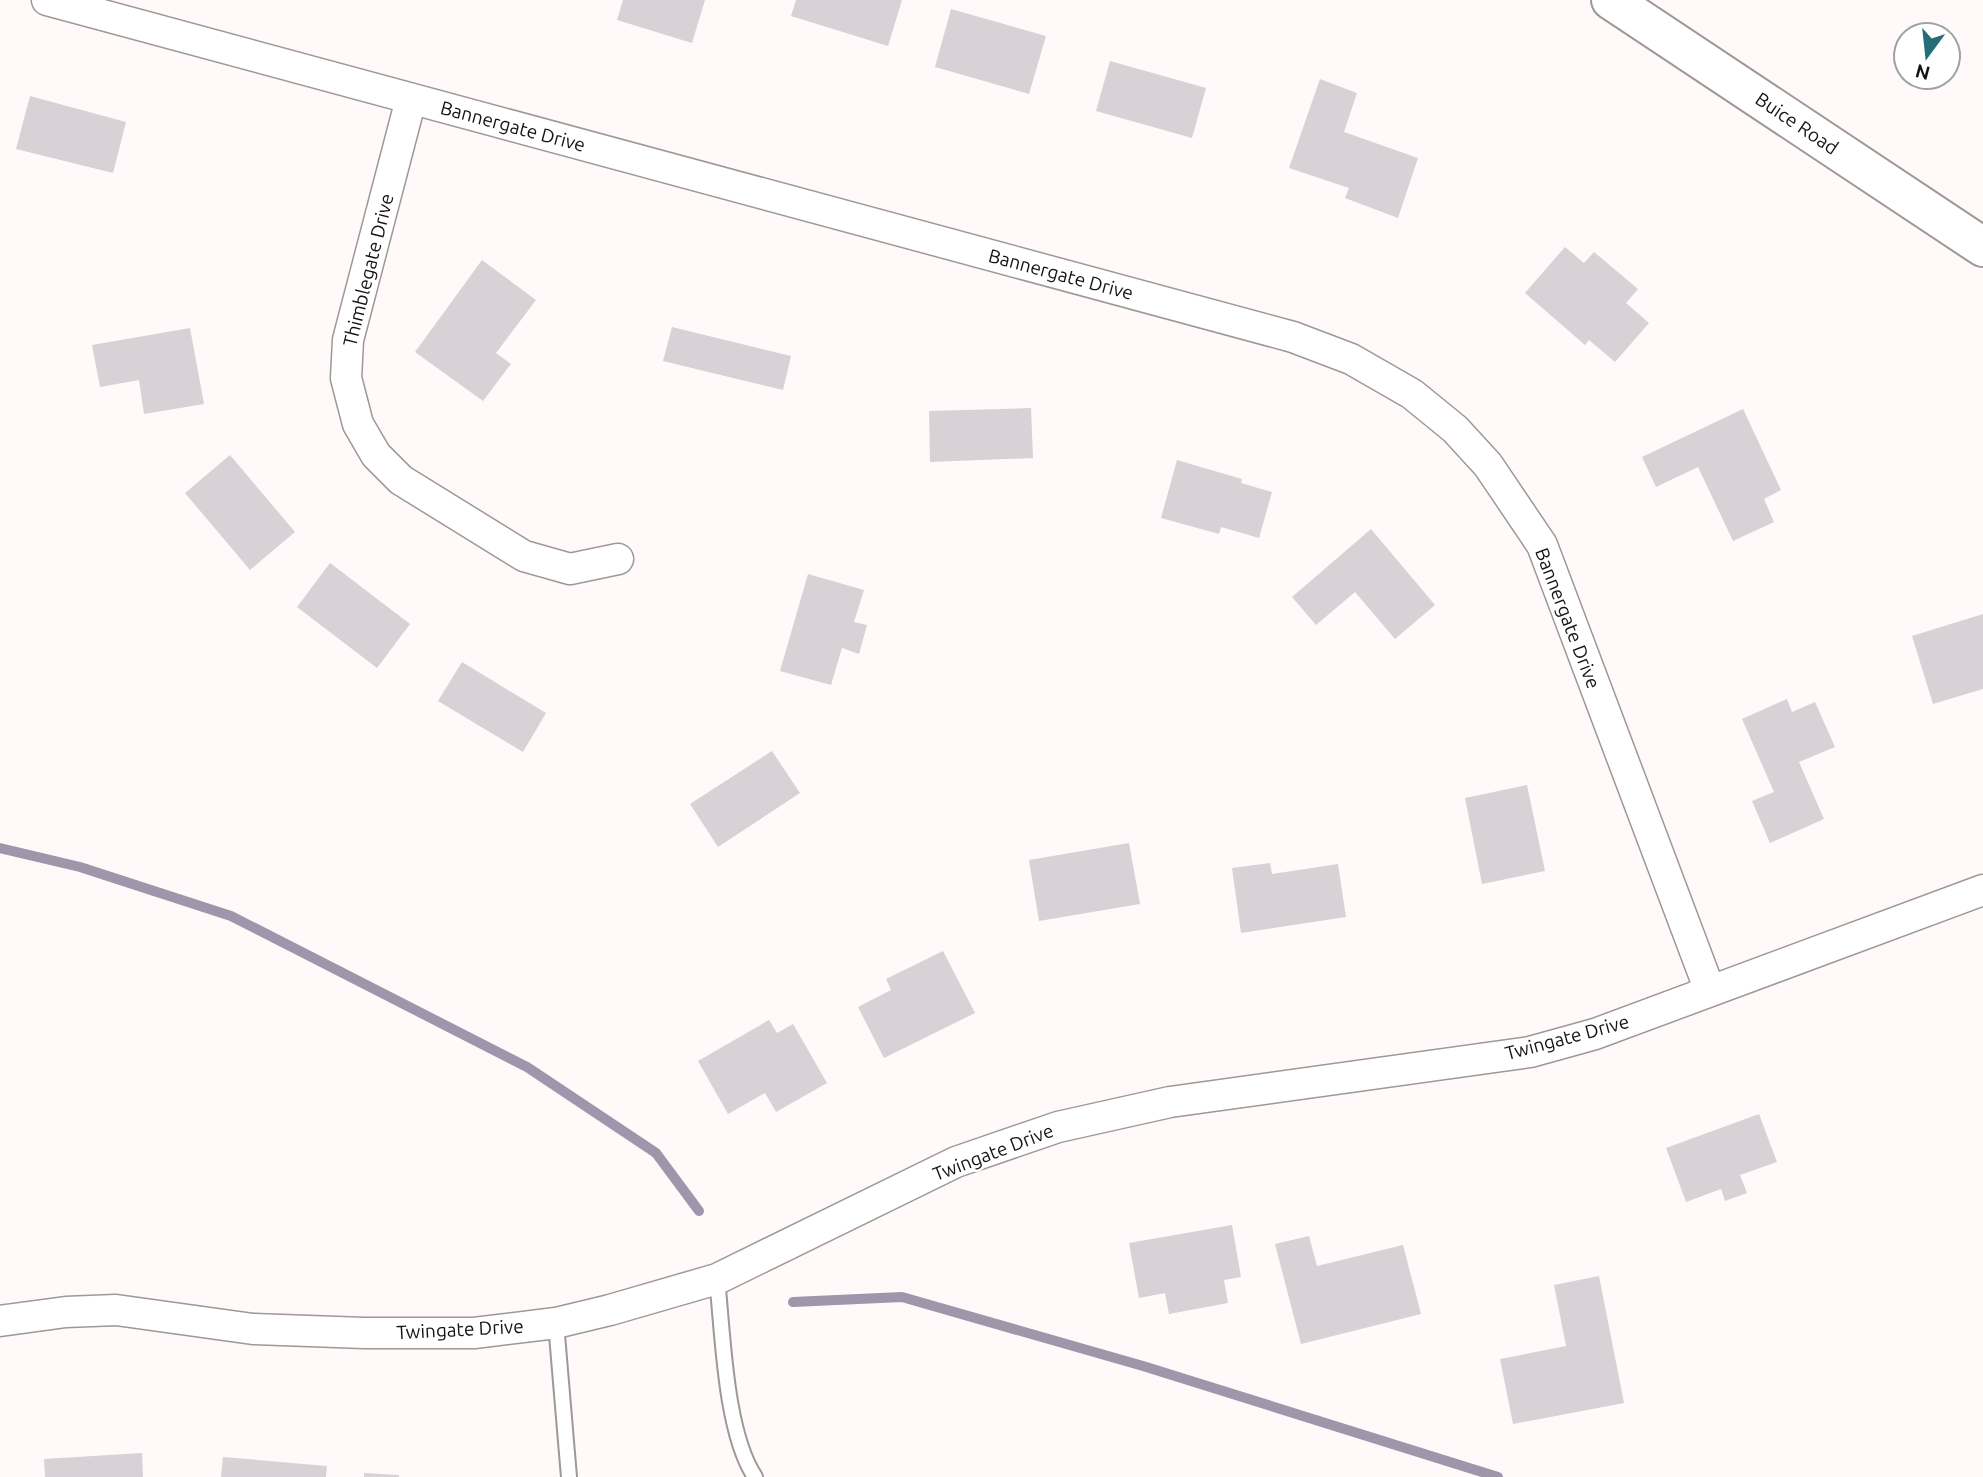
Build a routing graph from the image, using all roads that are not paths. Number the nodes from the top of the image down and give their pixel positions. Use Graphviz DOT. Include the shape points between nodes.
graph roads {
  1 [pos="47,0"];
  2 [pos="1611,0"];
  3 [pos="411,99"];
  4 [pos="1983,247"];
  5 [pos="618,559"];
  6 [pos="1983,890"];
  7 [pos="1710,991"];
  8 [pos="717,1279"];
  9 [pos="0,1321"];
  10 [pos="556,1323"];
  11 [pos="569,1477"];
  12 [pos="755,1477"];
  1 -- 3 [label="street, Bannergate Drive"];
  2 -- 4 [label="street, Buice Road"];
  3 -- 5 [label="street, Thimblegate Drive" via="348,340 346,378 358,424 376,455 401,480 524,556 570,569"];
  3 -- 7 [label="street, Bannergate Drive" via="1293,337 1351,359 1412,394 1455,429 1488,465 1542,545"];
  6 -- 7 [label="street, Twingate Drive"];
  7 -- 8 [label="street, Twingate Drive" via="1595,1034 1530,1052 1170,1102 1058,1127 956,1162"];
  8 -- 10 [label="street, Twingate Drive"];
  8 -- 12 [label="lane" via="730,1404 747,1465"];
  9 -- 10 [label="street, Twingate Drive" via="116,1310 253,1329 364,1334 474,1333"];
  10 -- 11 [label="lane"];
}
